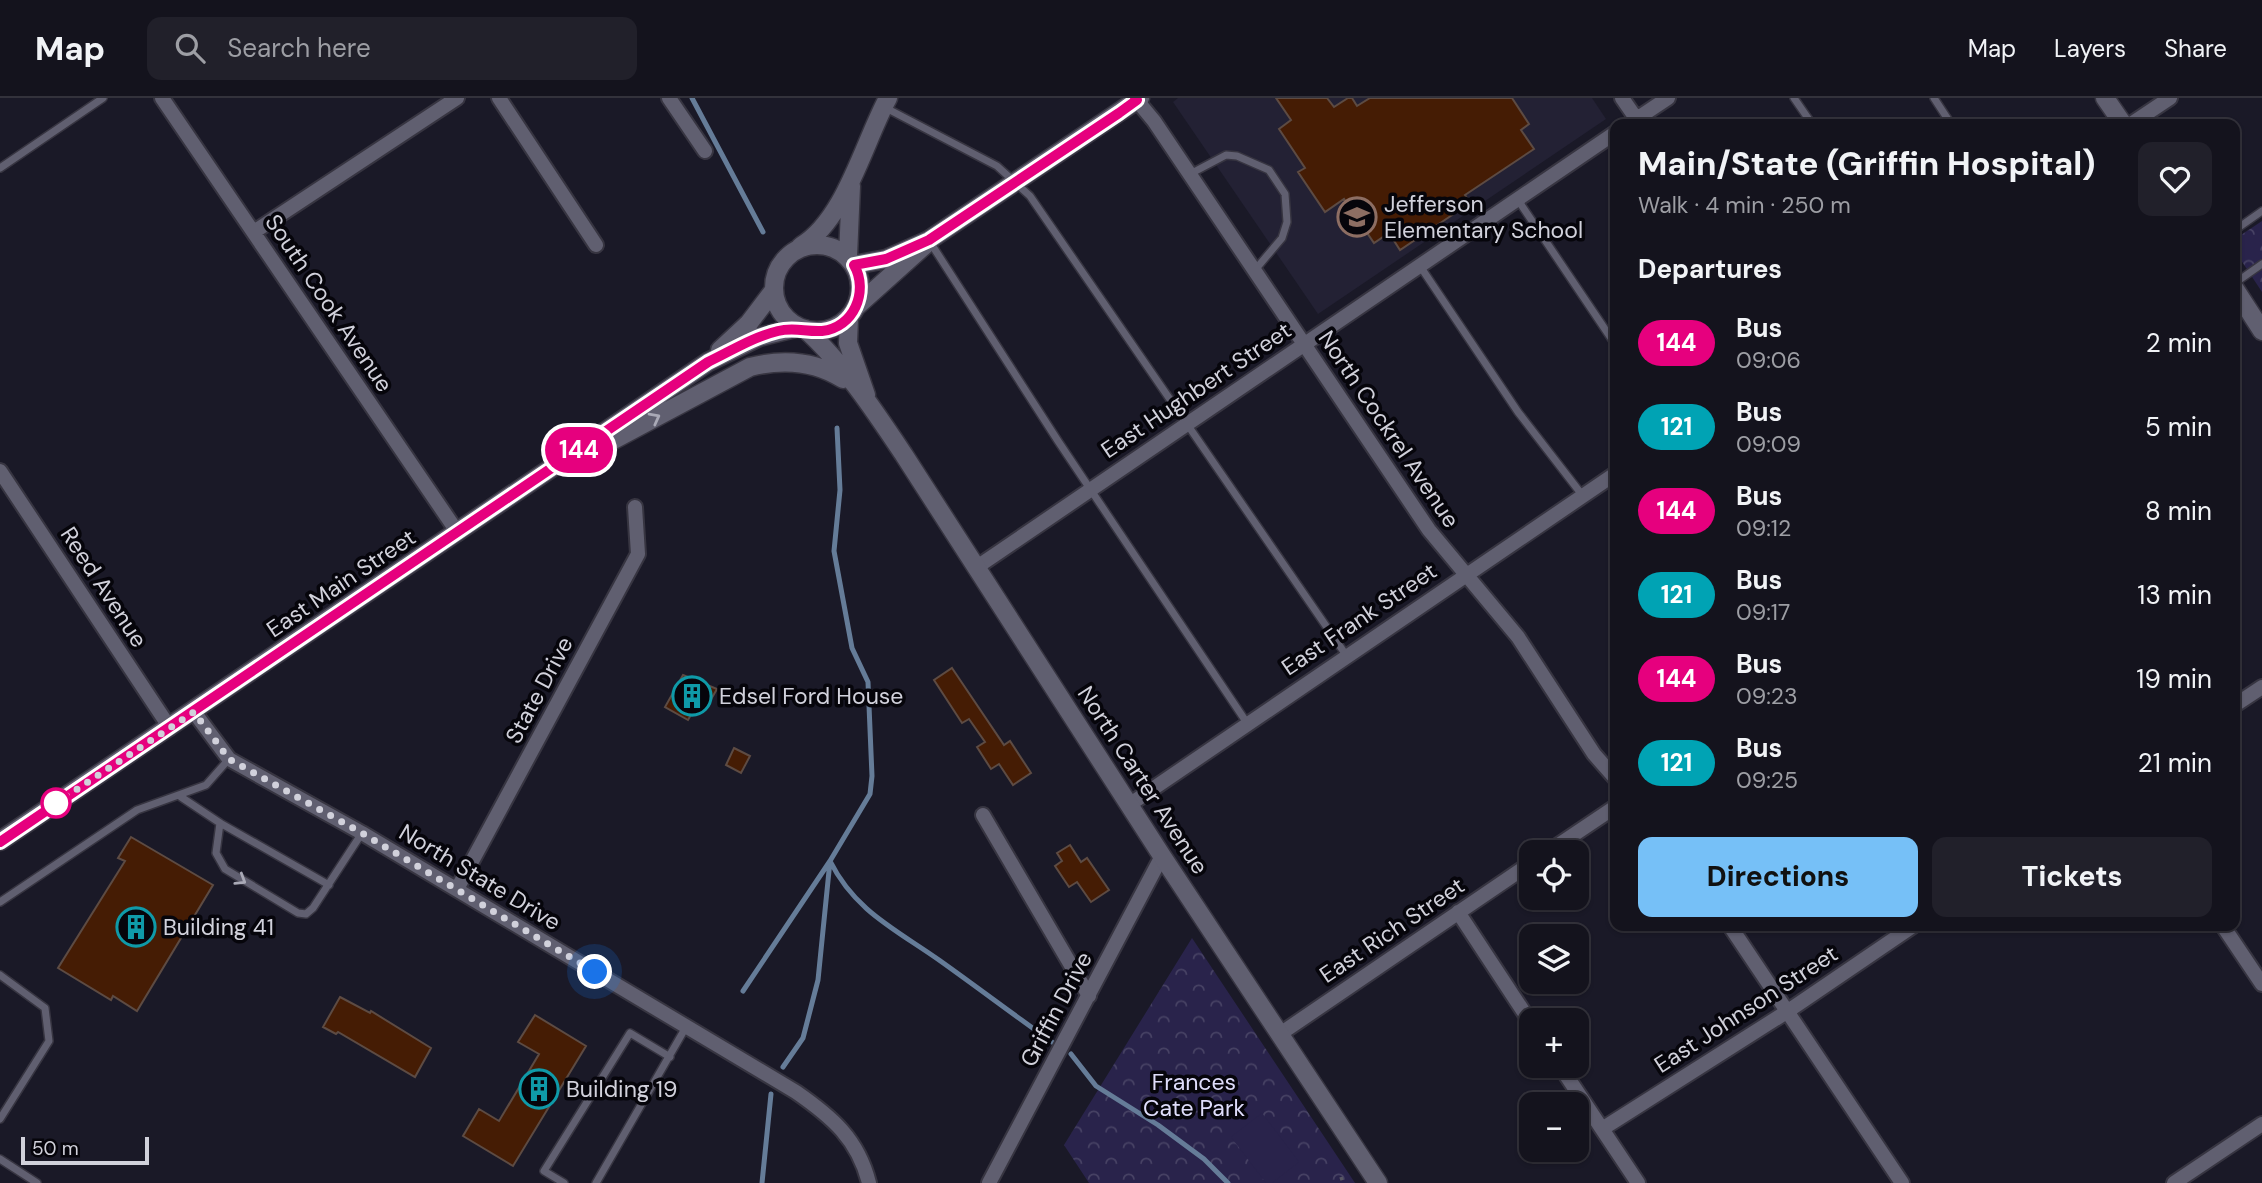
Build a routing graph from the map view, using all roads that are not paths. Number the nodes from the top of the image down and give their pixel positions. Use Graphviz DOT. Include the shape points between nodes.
graph roads {
  1 [pos="103,98"];
  2 [pos="162,98"];
  3 [pos="457,98"];
  4 [pos="499,98"];
  5 [pos="669,98"];
  6 [pos="1622,98"];
  7 [pos="1668,98"];
  8 [pos="1794,98"];
  9 [pos="1934,98"];
  10 [pos="2105,98"];
  11 [pos="2170,98"];
  12 [pos="1138,99"];
  13 [pos="886,102"];
  14 [pos="1633,119"];
  15 [pos="1640,119"];
  16 [pos="1809,119"];
  17 [pos="1948,119"];
  18 [pos="2120,119"];
  19 [pos="2138,119"];
  20 [pos="1610,137"];
  21 [pos="705,151"];
  22 [pos="0,168"];
  23 [pos="853,173"];
  24 [pos="1190,174"];
  25 [pos="1015,183"];
  26 [pos="1518,200"];
  27 [pos="2262,211"];
  28 [pos="2240,226"];
  29 [pos="254,232"];
  30 [pos="929,240"];
  31 [pos="596,245"];
  32 [pos="799,248"];
  33 [pos="851,260"];
  34 [pos="2262,264"];
  35 [pos="1420,265"];
  36 [pos="1255,270"];
  37 [pos="2240,279"];
  38 [pos="774,290"];
  39 [pos="2240,297"];
  40 [pos="853,312"];
  41 [pos="802,328"];
  42 [pos="2262,331"];
  43 [pos="1610,337"];
  44 [pos="1305,344"];
  45 [pos="708,362"];
  46 [pos="851,384"];
  47 [pos="869,402"];
  48 [pos="1188,423"];
  49 [pos="0,471"];
  50 [pos="1610,477"];
  51 [pos="530,485"];
  52 [pos="1091,489"];
  53 [pos="1583,496"];
  54 [pos="635,507"];
  55 [pos="458,533"];
  56 [pos="977,567"];
  57 [pos="1465,574"];
  58 [pos="1346,655"];
  59 [pos="2262,687"];
  60 [pos="2240,702"];
  61 [pos="194,712"];
  62 [pos="1247,723"];
  63 [pos="170,728"];
  64 [pos="229,759"];
  65 [pos="1610,772"];
  66 [pos="181,797"];
  67 [pos="1129,804"];
  68 [pos="1610,810"];
  69 [pos="983,815"];
  70 [pos="220,823"];
  71 [pos="362,833"];
  72 [pos="1566,840"];
  73 [pos="0,841"];
  74 [pos="1162,856"];
  75 [pos="1519,871"];
  76 [pos="329,885"];
  77 [pos="457,889"];
  78 [pos="0,902"];
  79 [pos="1458,912"];
  80 [pos="1733,931"];
  81 [pos="1906,931"];
  82 [pos="2226,931"];
  83 [pos="0,975"];
  84 [pos="2262,984"];
  85 [pos="1089,996"];
  86 [pos="1521,1008"];
  87 [pos="1788,1011"];
  88 [pos="687,1026"];
  89 [pos="1280,1034"];
  90 [pos="670,1058"];
  91 [pos="1568,1078"];
  92 [pos="0,1119"];
  93 [pos="2262,1124"];
  94 [pos="1602,1129"];
  95 [pos="0,1158"];
  96 [pos="37,1183"];
  97 [pos="564,1183"];
  98 [pos="596,1183"];
  99 [pos="869,1183"];
  100 [pos="989,1183"];
  101 [pos="1378,1183"];
  102 [pos="1638,1183"];
  103 [pos="1902,1183"];
  104 [pos="2174,1183"];
  1 -- 22 [label="lane"];
  2 -- 29 [label="street, South Cook Avenue"];
  3 -- 29 [label="street"];
  4 -- 31 [label="street"];
  5 -- 21 [label="street"];
  6 -- 14 [label="street"];
  7 -- 15 [label="street"];
  8 -- 16 [label="lane"];
  9 -- 17 [label="lane"];
  10 -- 18 [label="street"];
  11 -- 19 [label="street"];
  12 -- 24 [label="street, North Cockrel Avenue"];
  12 -- 25 [label="street"];
  13 -- 23 [label="street"];
  13 -- 25 [label="lane" via="997,166"];
  20 -- 26 [label="street, East Hughbert Street"];
  23 -- 32 [label="street" via="832,217 815,238"];
  23 -- 33 [label="street" via="846,240"];
  24 -- 36 [label="street, North Cockrel Avenue"];
  24 -- 36 [label="lane" via="1226,155 1269,170 1285,194 1287,222 1282,238"];
  25 -- 30 [label="street"];
  25 -- 48 [label="lane" via="1031,198"];
  26 -- 35 [label="street, East Hughbert Street"];
  26 -- 43 [label="lane"];
  27 -- 28 [label="lane"];
  29 -- 55 [label="street, South Cook Avenue"];
  30 -- 33 [label="street" via="886,259"];
  30 -- 40 [label="street"];
  30 -- 52 [label="lane"];
  32 -- 33 [label="street" via="833,247"];
  32 -- 38 [label="street" via="779,266"];
  33 -- 40 [label="street" via="861,289"];
  34 -- 37 [label="lane"];
  35 -- 44 [label="street, East Hughbert Street"];
  35 -- 53 [label="lane" via="1511,403"];
  36 -- 44 [label="street, North Cockrel Avenue"];
  38 -- 41 [label="street" via="785,317"];
  38 -- 45 [label="street, East Main Street" via="749,323"];
  39 -- 42 [label="street"];
  40 -- 41 [label="street" via="837,327 822,331"];
  40 -- 47 [label="street, North Carter Avenue" via="848,343"];
  41 -- 45 [label="street, East Main Street" via="759,337"];
  41 -- 46 [label="street, North Carter Avenue" via="820,343"];
  44 -- 48 [label="street, East Hughbert Street"];
  44 -- 57 [label="street, North Cockrel Avenue" via="1429,530"];
  45 -- 51 [label="street, East Main Street"];
  46 -- 47 [label="street, North Carter Avenue"];
  51 -- 46 [label="street, one-way" via="750,367 808,364"];
  47 -- 56 [label="street, North Carter Avenue"];
  48 -- 52 [label="street, East Hughbert Street"];
  48 -- 58 [label="lane"];
  49 -- 63 [label="street, Reed Avenue"];
  50 -- 53 [label="street, East Frank Street"];
  51 -- 55 [label="street, East Main Street"];
  52 -- 56 [label="street, East Hughbert Street"];
  52 -- 62 [label="lane"];
  53 -- 57 [label="street, East Frank Street"];
  54 -- 77 [label="street, State Drive" via="638,554"];
  55 -- 61 [label="street, East Main Street"];
  56 -- 67 [label="street, North Carter Avenue"];
  57 -- 58 [label="street, East Frank Street"];
  57 -- 65 [label="street, North Cockrel Avenue" via="1518,637"];
  58 -- 62 [label="street, East Frank Street"];
  59 -- 60 [label="street"];
  61 -- 63 [label="street, East Main Street"];
  61 -- 64 [label="street, North State Drive"];
  62 -- 67 [label="street, East Frank Street"];
  63 -- 73 [label="street, East Main Street"];
  64 -- 66 [label="lane" via="206,785"];
  64 -- 71 [label="street, North State Drive"];
  66 -- 70 [label="lane"];
  66 -- 78 [label="lane" via="148,804 121,819"];
  67 -- 74 [label="street, North Carter Avenue"];
  68 -- 72 [label="street"];
  69 -- 85 [label="street"];
  70 -- 76 [label="lane"];
  70 -- 76 [label="lane, one-way" via="216,853 225,869 298,913 313,908"];
  71 -- 76 [label="lane"];
  71 -- 77 [label="street, North State Drive"];
  74 -- 85 [label="street, Griffin Drive"];
  74 -- 89 [label="street, North Carter Avenue"];
  75 -- 79 [label="street, East Rich Street"];
  77 -- 88 [label="street, North State Drive"];
  79 -- 86 [label="street"];
  79 -- 89 [label="street, East Rich Street"];
  80 -- 87 [label="street"];
  81 -- 87 [label="street, East Johnson Street"];
  82 -- 84 [label="street"];
  83 -- 92 [label="lane" via="45,1009 49,1041"];
  85 -- 100 [label="street, Griffin Drive"];
  87 -- 94 [label="street, East Johnson Street"];
  87 -- 103 [label="street"];
  88 -- 90 [label="lane"];
  88 -- 99 [label="street, North State Drive" via="831,1116 858,1149"];
  89 -- 101 [label="street, North Carter Avenue"];
  90 -- 97 [label="lane" via="630,1033 544,1171"];
  90 -- 98 [label="lane"];
  91 -- 94 [label="street"];
  93 -- 104 [label="street"];
  94 -- 102 [label="street"];
  95 -- 96 [label="lane"];
}
